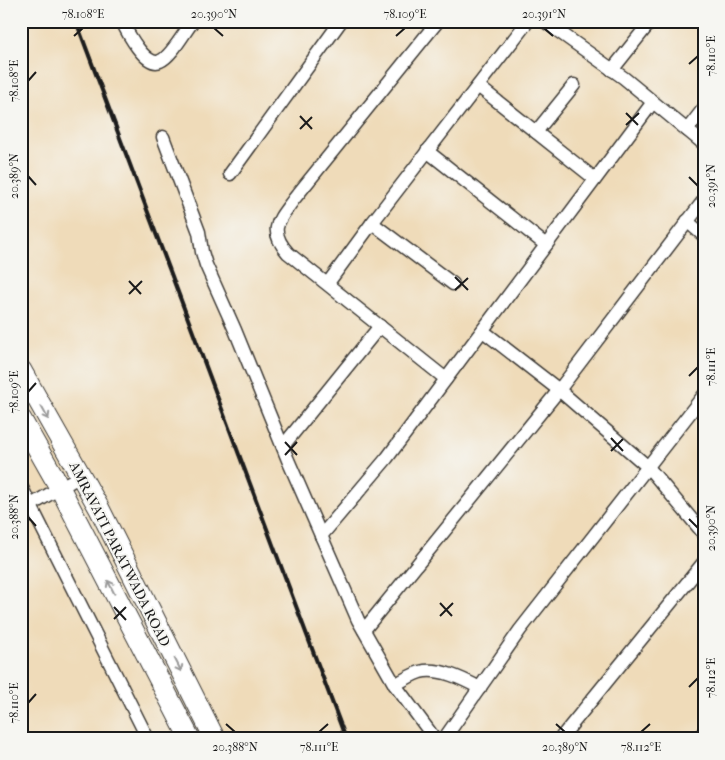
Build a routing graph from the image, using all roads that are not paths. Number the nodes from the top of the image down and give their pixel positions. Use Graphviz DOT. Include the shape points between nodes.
graph roads {
  1 [pos="122,21"];
  2 [pos="192,21"];
  3 [pos="341,21"];
  4 [pos="438,21"];
  5 [pos="528,21"];
  6 [pos="651,21"];
  7 [pos="545,22"];
  8 [pos="612,70"];
  9 [pos="574,85"];
  10 [pos="478,86"];
  11 [pos="653,102"];
  12 [pos="704,108"];
  13 [pos="687,130"];
  14 [pos="536,132"];
  15 [pos="163,137"];
  16 [pos="704,144"];
  17 [pos="427,151"];
  18 [pos="230,174"];
  19 [pos="595,179"];
  20 [pos="704,200"];
  21 [pos="687,221"];
  22 [pos="372,222"];
  23 [pos="704,236"];
  24 [pos="546,245"];
  25 [pos="328,283"];
  26 [pos="453,284"];
  27 [pos="380,326"];
  28 [pos="483,331"];
  29 [pos="21,370"];
  30 [pos="446,379"];
  31 [pos="559,390"];
  32 [pos="704,395"];
  33 [pos="21,419"];
  34 [pos="283,446"];
  35 [pos="648,466"];
  36 [pos="80,476"];
  37 [pos="21,486"];
  38 [pos="60,488"];
  39 [pos="26,508"];
  40 [pos="704,534"];
  41 [pos="321,536"];
  42 [pos="704,562"];
  43 [pos="364,630"];
  44 [pos="395,685"];
  45 [pos="480,688"];
  46 [pos="704,732"];
  47 [pos="148,739"];
  48 [pos="190,739"];
  49 [pos="215,739"];
  50 [pos="435,739"];
  51 [pos="444,739"];
  52 [pos="560,739"];
  53 [pos="698,739"];
  1 -- 2 [label="street" via="144,56 152,62 160,62 166,57"];
  3 -- 18 [label="street"];
  4 -- 25 [label="street" via="277,222 280,244"];
  5 -- 10 [label="street"];
  6 -- 8 [label="street"];
  7 -- 8 [label="street"];
  8 -- 11 [label="street"];
  9 -- 14 [label="street"];
  10 -- 14 [label="street"];
  10 -- 17 [label="street"];
  11 -- 13 [label="street"];
  11 -- 19 [label="street"];
  12 -- 13 [label="street"];
  13 -- 16 [label="street"];
  14 -- 19 [label="street"];
  15 -- 34 [label="street" via="199,232 206,265"];
  17 -- 22 [label="street"];
  17 -- 24 [label="street"];
  19 -- 24 [label="street"];
  20 -- 21 [label="street"];
  21 -- 23 [label="street"];
  21 -- 31 [label="street"];
  22 -- 25 [label="street"];
  22 -- 26 [label="street"];
  24 -- 28 [label="street"];
  25 -- 27 [label="street"];
  27 -- 30 [label="street"];
  27 -- 34 [label="street"];
  28 -- 30 [label="street"];
  28 -- 31 [label="street"];
  29 -- 36 [label="main road, AMRAVATI PARATWADA ROAD, one-way"];
  30 -- 41 [label="street" via="387,458"];
  31 -- 35 [label="street"];
  31 -- 43 [label="street"];
  32 -- 35 [label="street"];
  33 -- 38 [label="main road, AMRAVATI PARATWADA ROAD"];
  34 -- 41 [label="street"];
  35 -- 40 [label="street"];
  35 -- 45 [label="street" via="520,630"];
  36 -- 38 [label="street"];
  36 -- 49 [label="main road, AMRAVATI PARATWADA ROAD, one-way"];
  37 -- 39 [label="street"];
  38 -- 39 [label="street"];
  48 -- 38 [label="main road, AMRAVATI PARATWADA ROAD, one-way"];
  39 -- 47 [label="street"];
  41 -- 43 [label="street"];
  42 -- 52 [label="street"];
  43 -- 44 [label="street"];
  44 -- 45 [label="street" via="414,674 430,671 456,676"];
  44 -- 50 [label="street"];
  45 -- 51 [label="street"];
  46 -- 53 [label="street"];
}
